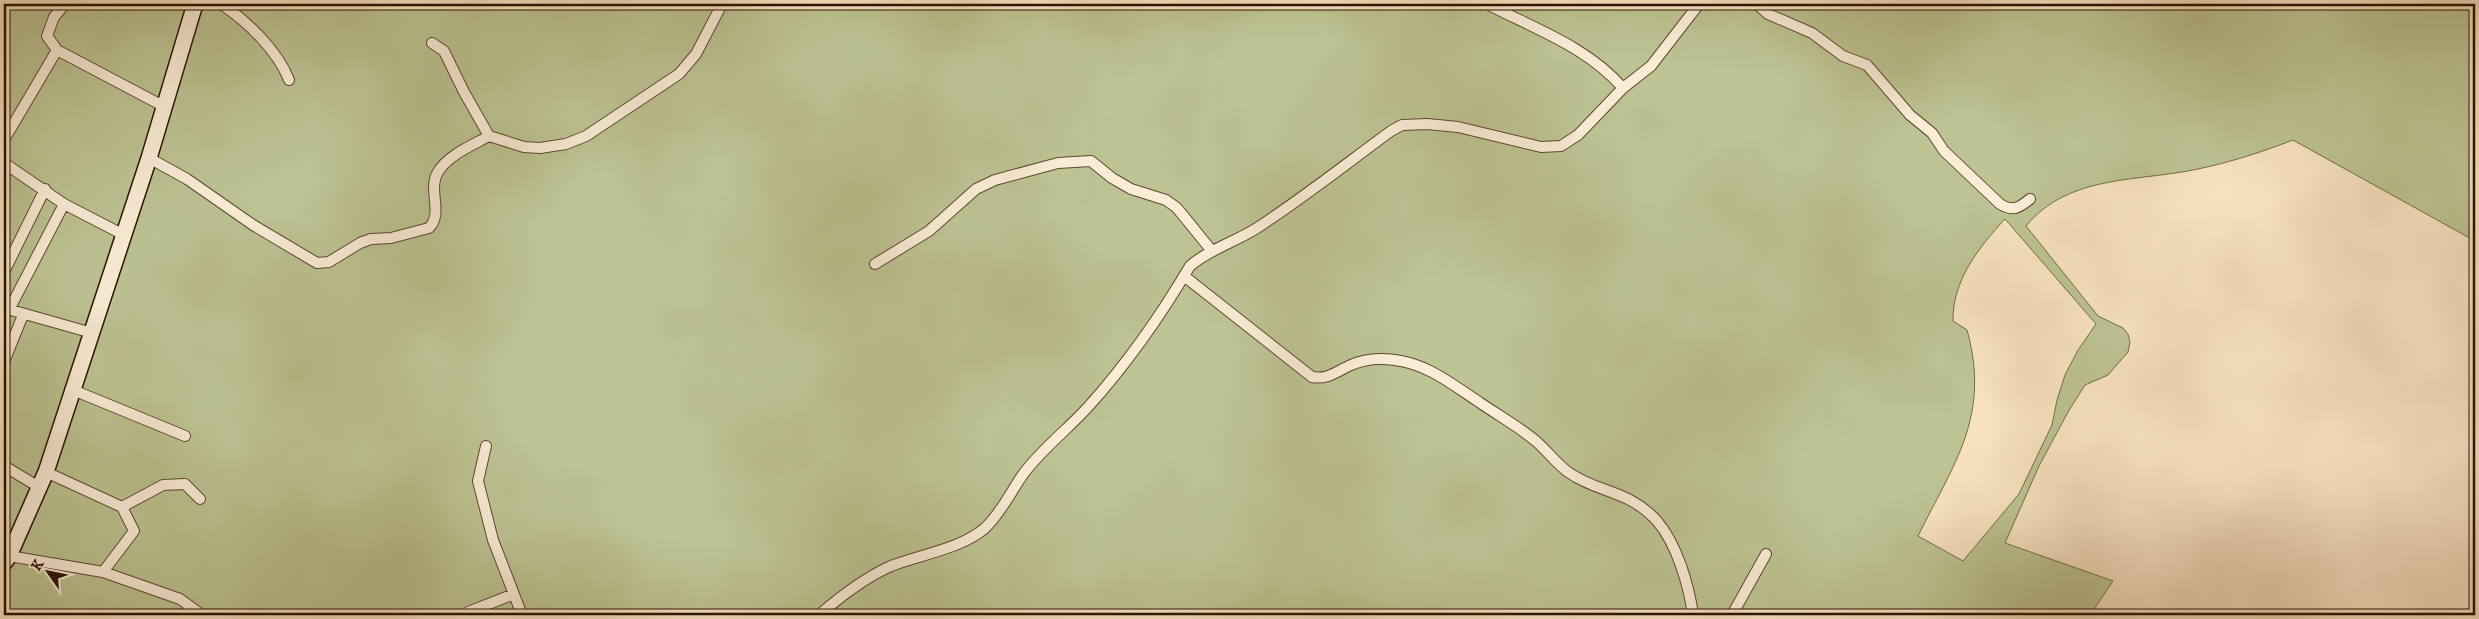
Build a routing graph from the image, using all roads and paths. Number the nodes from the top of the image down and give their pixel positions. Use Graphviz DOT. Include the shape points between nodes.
graph roads {
  1 [pos="65,4"];
  2 [pos="195,4"];
  3 [pos="221,4"];
  4 [pos="722,4"];
  5 [pos="1487,4"];
  6 [pos="1699,4"];
  7 [pos="1757,4"];
  8 [pos="432,43"];
  9 [pos="57,50"];
  10 [pos="289,80"];
  11 [pos="1623,88"];
  12 [pos="165,107"];
  13 [pos="489,136"];
  14 [pos="4,140"];
  15 [pos="149,158"];
  16 [pos="4,163"];
  17 [pos="44,189"];
  18 [pos="2030,199"];
  19 [pos="64,204"];
  20 [pos="124,235"];
  21 [pos="1212,251"];
  22 [pos="875,264"];
  23 [pos="4,272"];
  24 [pos="1184,276"];
  25 [pos="7,309"];
  26 [pos="23,314"];
  27 [pos="92,333"];
  28 [pos="4,362"];
  29 [pos="73,390"];
  30 [pos="184,436"];
  31 [pos="486,446"];
  32 [pos="4,466"];
  33 [pos="46,472"];
  34 [pos="39,487"];
  35 [pos="200,499"];
  36 [pos="122,507"];
  37 [pos="1766,554"];
  38 [pos="6,559"];
  39 [pos="104,572"];
  40 [pos="514,594"];
  41 [pos="202,615"];
  42 [pos="468,615"];
  43 [pos="522,615"];
  44 [pos="819,615"];
  45 [pos="1693,615"];
  46 [pos="1732,615"];
  1 -- 9 [label="street" via="54,17 47,36"];
  2 -- 12 [label="street"];
  3 -- 10 [label="street" via="273,49"];
  4 -- 13 [label="street" via="696,54 679,74 586,136 566,144 540,148 524,147"];
  5 -- 11 [label="street" via="1568,43 1611,74"];
  6 -- 11 [label="street" via="1651,66"];
  7 -- 18 [label="street" via="1768,14 1812,33 1843,56 1867,65 1904,108 1932,133 1944,151 2000,204 2017,209"];
  8 -- 13 [label="street" via="444,51"];
  9 -- 12 [label="street"];
  9 -- 14 [label="street"];
  11 -- 21 [label="street" via="1578,135 1561,146 1540,147 1458,127 1402,125 1257,228 1230,245"];
  12 -- 15 [label="street"];
  13 -- 15 [label="street" via="464,149 437,173 433,189 436,215 429,228 360,243 323,263 311,260 253,225 187,179"];
  15 -- 20 [label="street"];
  16 -- 17 [label="street"];
  17 -- 19 [label="street"];
  17 -- 23 [label="street"];
  19 -- 20 [label="street"];
  19 -- 25 [label="street"];
  20 -- 27 [label="street"];
  21 -- 22 [label="street" via="1177,208 1166,200 1131,189 1091,161 1058,163 995,180 976,189 929,231"];
  21 -- 24 [label="street" via="1199,259"];
  24 -- 44 [label="street" via="1088,407 1024,473 1005,504 984,528 958,544 888,567 847,591"];
  24 -- 45 [label="street" via="1312,377 1326,378 1352,364 1374,360 1396,360 1424,368 1516,425 1567,472 1639,504 1658,522 1668,540 1689,589"];
  25 -- 26 [label="street"];
  26 -- 27 [label="street"];
  26 -- 28 [label="street"];
  27 -- 29 [label="street"];
  29 -- 30 [label="street"];
  29 -- 33 [label="street"];
  31 -- 40 [label="street" via="478,481 493,540"];
  32 -- 34 [label="street"];
  33 -- 34 [label="street"];
  33 -- 36 [label="street"];
  34 -- 38 [label="street"];
  35 -- 36 [label="street" via="185,484 162,486"];
  36 -- 39 [label="street" via="134,531"];
  37 -- 46 [label="street"];
  38 -- 39 [label="street"];
  39 -- 41 [label="street" via="180,599"];
  40 -- 42 [label="street" via="468,612"];
  40 -- 43 [label="street"];
}
